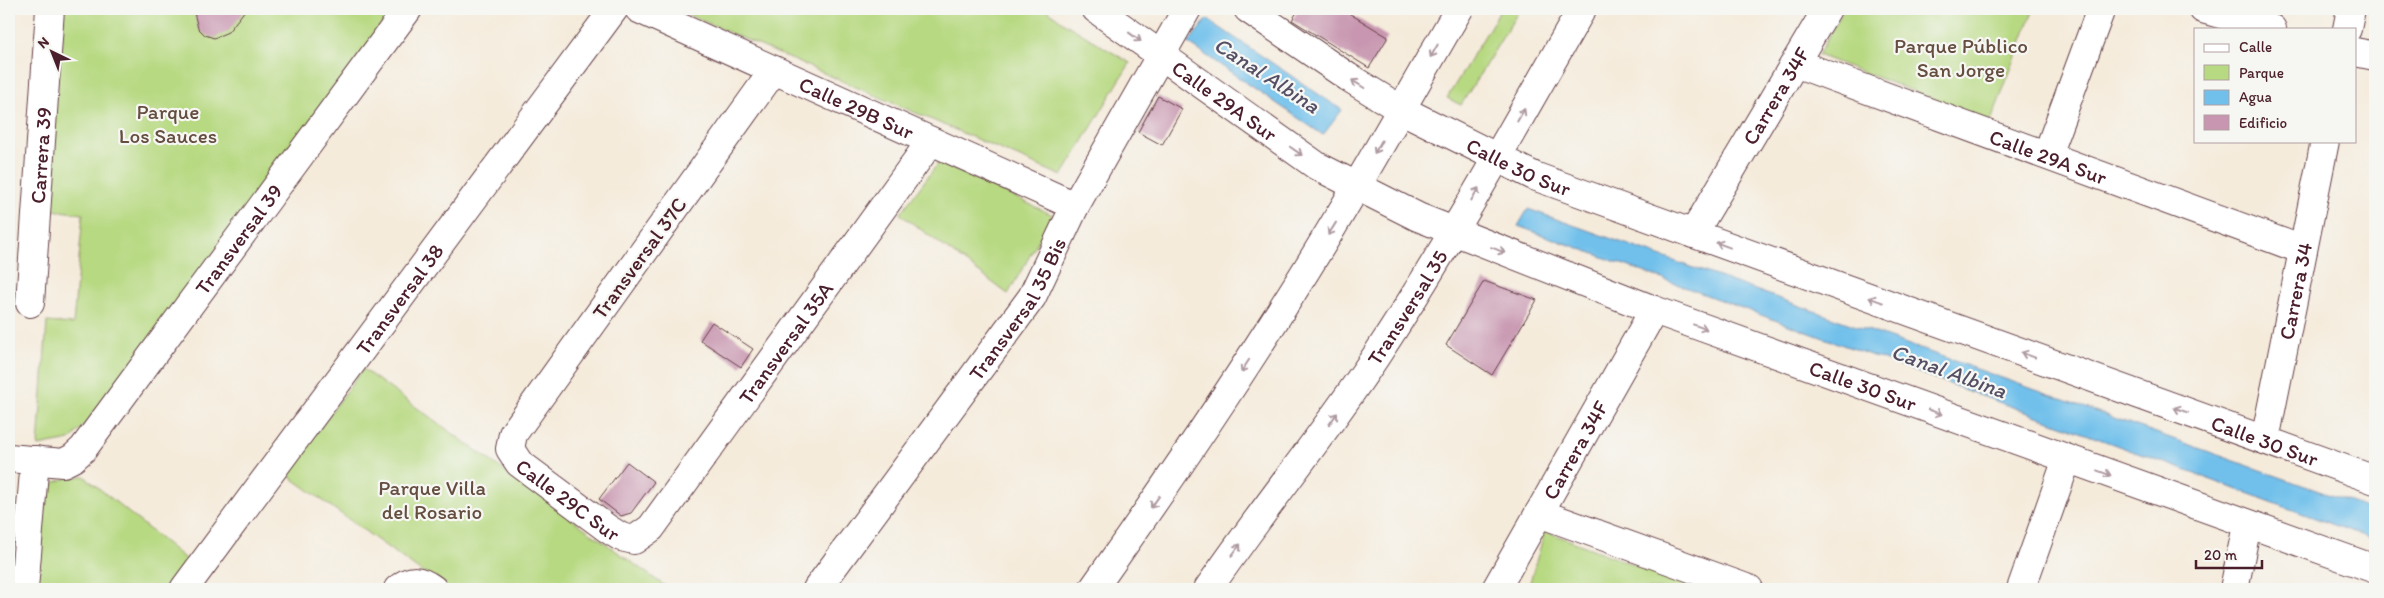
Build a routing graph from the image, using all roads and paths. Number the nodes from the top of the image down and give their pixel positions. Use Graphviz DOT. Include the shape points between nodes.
graph roads {
  1 [pos="50,9"];
  2 [pos="408,9"];
  3 [pos="614,9"];
  4 [pos="639,9"];
  5 [pos="1096,9"];
  6 [pos="1187,9"];
  7 [pos="1248,9"];
  8 [pos="1459,9"];
  9 [pos="1582,9"];
  10 [pos="1827,9"];
  11 [pos="2101,9"];
  12 [pos="2203,9"];
  13 [pos="2351,9"];
  14 [pos="2269,28"];
  15 [pos="2347,28"];
  16 [pos="1166,45"];
  17 [pos="2356,52"];
  18 [pos="2375,56"];
  19 [pos="1795,63"];
  20 [pos="774,70"];
  21 [pos="1400,109"];
  22 [pos="931,141"];
  23 [pos="2325,142"];
  24 [pos="2047,156"];
  25 [pos="1496,157"];
  26 [pos="1356,186"];
  27 [pos="1075,206"];
  28 [pos="1453,231"];
  29 [pos="1693,234"];
  30 [pos="2303,250"];
  31 [pos="30,303"];
  32 [pos="1654,310"];
  33 [pos="2266,440"];
  34 [pos="510,449"];
  35 [pos="22,459"];
  36 [pos="2067,460"];
  37 [pos="2375,480"];
  38 [pos="1539,513"];
  39 [pos="2247,525"];
  40 [pos="634,540"];
  41 [pos="2375,569"];
  42 [pos="24,589"];
  43 [pos="184,589"];
  44 [pos="817,589"];
  45 [pos="1093,589"];
  46 [pos="1208,589"];
  47 [pos="1496,589"];
  48 [pos="1749,589"];
  49 [pos="2021,589"];
  50 [pos="2234,589"];
  1 -- 31 [label="main road, Carrera 39"];
  2 -- 35 [label="main road, Transversal 39" via="83,449 63,463"];
  3 -- 43 [label="main road, Transversal 38"];
  4 -- 20 [label="main road, Calle 29B Sur"];
  5 -- 16 [label="main road, Calle 29A Sur, one-way"];
  6 -- 16 [label="main road, Transversal 35 Bis"];
  21 -- 7 [label="main road, one-way"];
  8 -- 21 [label="main road, one-way"];
  25 -- 9 [label="main road, Transversal 35, one-way"];
  10 -- 19 [label="main road, Carrera 34F"];
  11 -- 24 [label="main road"];
  12 -- 14 [label="main road"];
  13 -- 15 [label="main road"];
  16 -- 26 [label="main road, Calle 29A Sur, one-way" via="1317,166"];
  16 -- 27 [label="main road, Transversal 35 Bis"];
  17 -- 18 [label="main road"];
  19 -- 24 [label="main road, Calle 29A Sur"];
  19 -- 29 [label="main road, Carrera 34F"];
  20 -- 22 [label="main road, Calle 29B Sur"];
  20 -- 34 [label="main road, Transversal 37C" via="513,434"];
  21 -- 25 [label="main road, Calle 30 Sur"];
  21 -- 26 [label="main road, one-way"];
  22 -- 27 [label="main road, Calle 29B Sur"];
  22 -- 40 [label="main road, Transversal 35A" via="651,528"];
  23 -- 30 [label="main road, Carrera 34"];
  24 -- 30 [label="main road, Calle 29A Sur"];
  28 -- 25 [label="main road, Transversal 35, one-way"];
  25 -- 29 [label="main road, Calle 30 Sur" via="1560,186"];
  26 -- 28 [label="main road, Calle 30 Sur" via="1418,218"];
  26 -- 45 [label="main road, one-way" via="1270,328"];
  27 -- 44 [label="main road, Transversal 35 Bis" via="1032,297"];
  28 -- 32 [label="main road, Calle 30 Sur, one-way"];
  46 -- 28 [label="main road, Transversal 35, one-way" via="1358,382"];
  33 -- 29 [label="main road, Calle 30 Sur, one-way"];
  30 -- 33 [label="main road, Carrera 34"];
  32 -- 36 [label="main road, Calle 30 Sur, one-way"];
  32 -- 38 [label="main road, Carrera 34F"];
  33 -- 37 [label="main road, Calle 30 Sur"];
  34 -- 40 [label="main road, Calle 29C Sur" via="519,463 608,530"];
  35 -- 42 [label="main road"];
  36 -- 39 [label="main road, Calle 30 Sur, one-way"];
  36 -- 49 [label="main road"];
  38 -- 47 [label="main road, Carrera 34F"];
  38 -- 48 [label="main road"];
  39 -- 41 [label="main road, Calle 30 Sur"];
  39 -- 50 [label="main road"];
}
